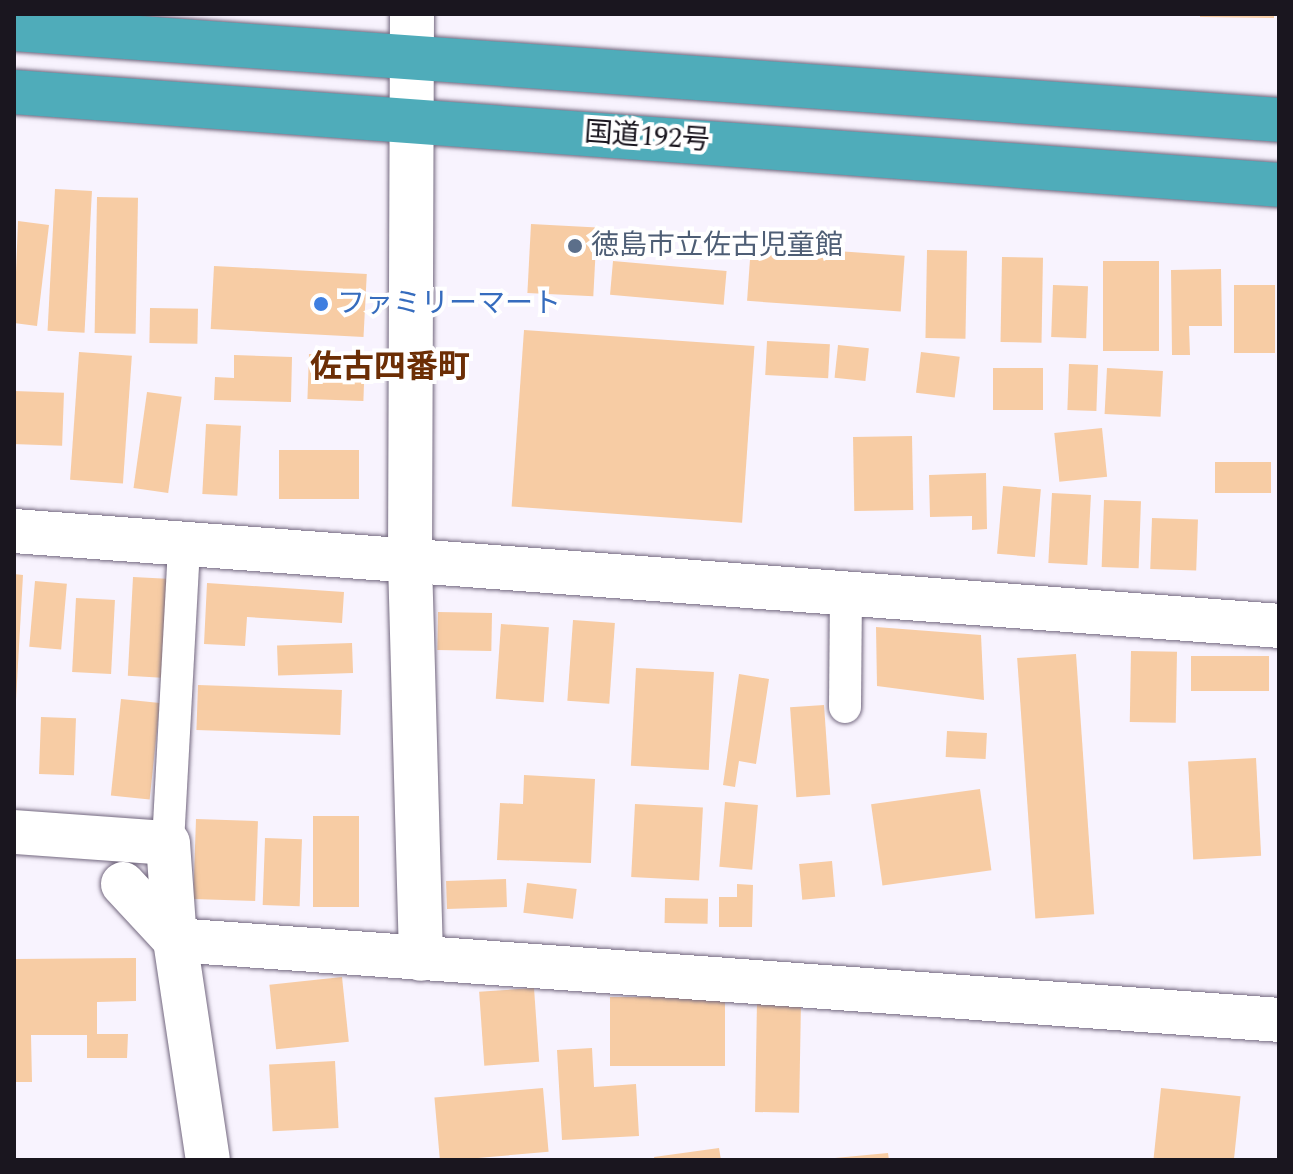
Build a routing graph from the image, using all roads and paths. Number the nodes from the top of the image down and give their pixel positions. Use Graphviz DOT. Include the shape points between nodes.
graph roads {
  1 [pos="412,14"];
  2 [pos="14,29"];
  3 [pos="411,58"];
  4 [pos="14,92"];
  5 [pos="410,119"];
  6 [pos="1279,120"];
  7 [pos="1279,185"];
  8 [pos="14,531"];
  9 [pos="184,544"];
  10 [pos="410,562"];
  11 [pos="846,593"];
  12 [pos="1279,626"];
  13 [pos="845,707"];
  14 [pos="14,832"];
  15 [pos="168,843"];
  16 [pos="123,884"];
  17 [pos="175,940"];
  18 [pos="421,959"];
  19 [pos="1279,1020"];
  20 [pos="208,1160"];
  1 -- 3 [label="street"];
  2 -- 3 [label="highway"];
  3 -- 5 [label="street"];
  3 -- 6 [label="highway"];
  4 -- 5 [label="highway, 国道192号"];
  5 -- 7 [label="highway, 国道192号"];
  5 -- 10 [label="street"];
  8 -- 9 [label="street"];
  9 -- 10 [label="street"];
  9 -- 15 [label="lane"];
  10 -- 11 [label="street"];
  10 -- 18 [label="street"];
  11 -- 12 [label="street"];
  11 -- 13 [label="lane"];
  14 -- 15 [label="street"];
  15 -- 17 [label="street"];
  16 -- 17 [label="street"];
  17 -- 18 [label="street"];
  17 -- 20 [label="street"];
  18 -- 19 [label="street"];
}
